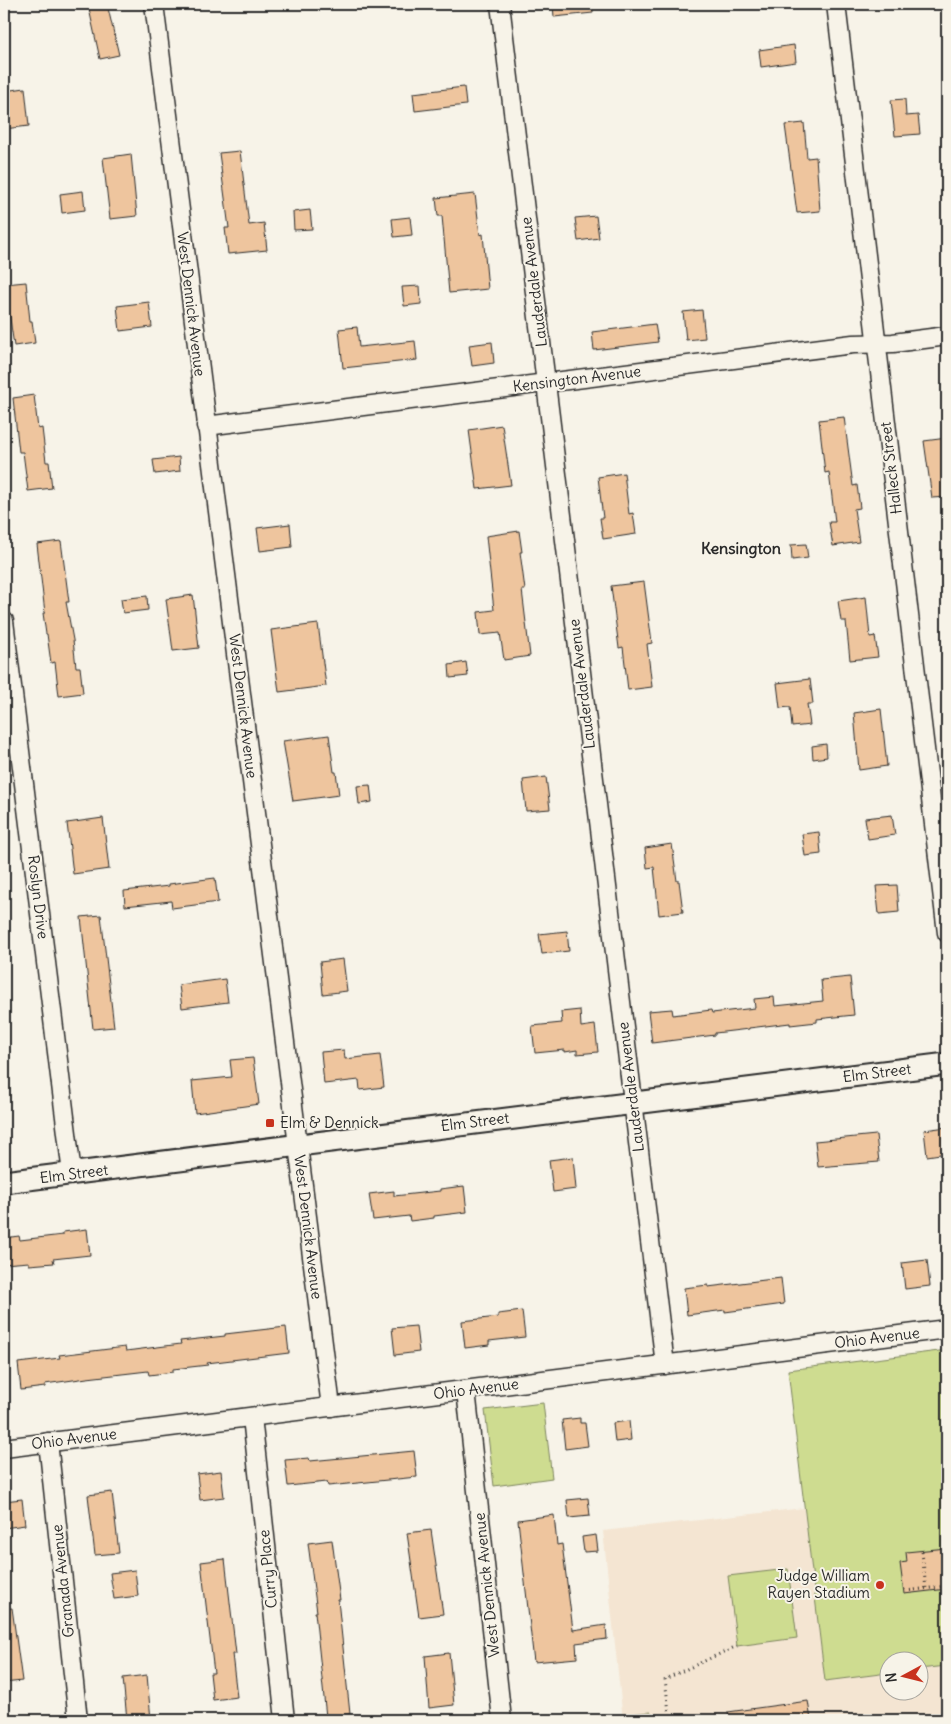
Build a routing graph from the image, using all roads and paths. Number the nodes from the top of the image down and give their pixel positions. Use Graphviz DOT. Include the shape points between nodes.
graph roads {
  1 [pos="154,4"];
  2 [pos="500,4"];
  3 [pos="836,4"];
  4 [pos="947,336"];
  5 [pos="876,343"];
  6 [pos="546,383"];
  7 [pos="206,426"];
  8 [pos="4,621"];
  9 [pos="947,933"];
  10 [pos="947,1064"];
  11 [pos="633,1102"];
  12 [pos="298,1144"];
  13 [pos="72,1174"];
  14 [pos="4,1182"];
  15 [pos="947,1329"];
  16 [pos="665,1365"];
  17 [pos="466,1390"];
  18 [pos="331,1408"];
  19 [pos="252,1417"];
  20 [pos="48,1442"];
  21 [pos="4,1448"];
  22 [pos="922,1552"];
  23 [pos="947,1586"];
  24 [pos="926,1589"];
  25 [pos="905,1591"];
  26 [pos="737,1646"];
  27 [pos="78,1720"];
  28 [pos="285,1720"];
  29 [pos="502,1720"];
  30 [pos="670,1720"];
  1 -- 7 [label="street, West Dennick Avenue"];
  2 -- 6 [label="street, Lauderdale Avenue"];
  3 -- 5 [label="street, Halleck Street"];
  4 -- 5 [label="street, Kensington Avenue"];
  5 -- 6 [label="street, Kensington Avenue"];
  5 -- 9 [label="street, Halleck Street"];
  6 -- 7 [label="street, Kensington Avenue"];
  6 -- 11 [label="street, Lauderdale Avenue"];
  7 -- 12 [label="street, West Dennick Avenue"];
  8 -- 13 [label="street, Roslyn Drive"];
  10 -- 11 [label="street, Elm Street"];
  11 -- 12 [label="street, Elm Street"];
  11 -- 16 [label="street, Lauderdale Avenue"];
  12 -- 13 [label="street, Elm Street"];
  12 -- 18 [label="street, West Dennick Avenue"];
  13 -- 14 [label="street, Elm Street"];
  15 -- 16 [label="street, Ohio Avenue"];
  16 -- 17 [label="street, Ohio Avenue"];
  17 -- 18 [label="street, Ohio Avenue"];
  17 -- 29 [label="street, West Dennick Avenue"];
  18 -- 19 [label="street, Ohio Avenue"];
  19 -- 20 [label="street, Ohio Avenue"];
  19 -- 28 [label="street, Curry Place"];
  20 -- 21 [label="street, Ohio Avenue"];
  20 -- 27 [label="street, Granada Avenue"];
  22 -- 24 [label="path"];
  23 -- 24 [label="path"];
  24 -- 25 [label="path"];
  26 -- 30 [label="path" via="665,1679"];
}
